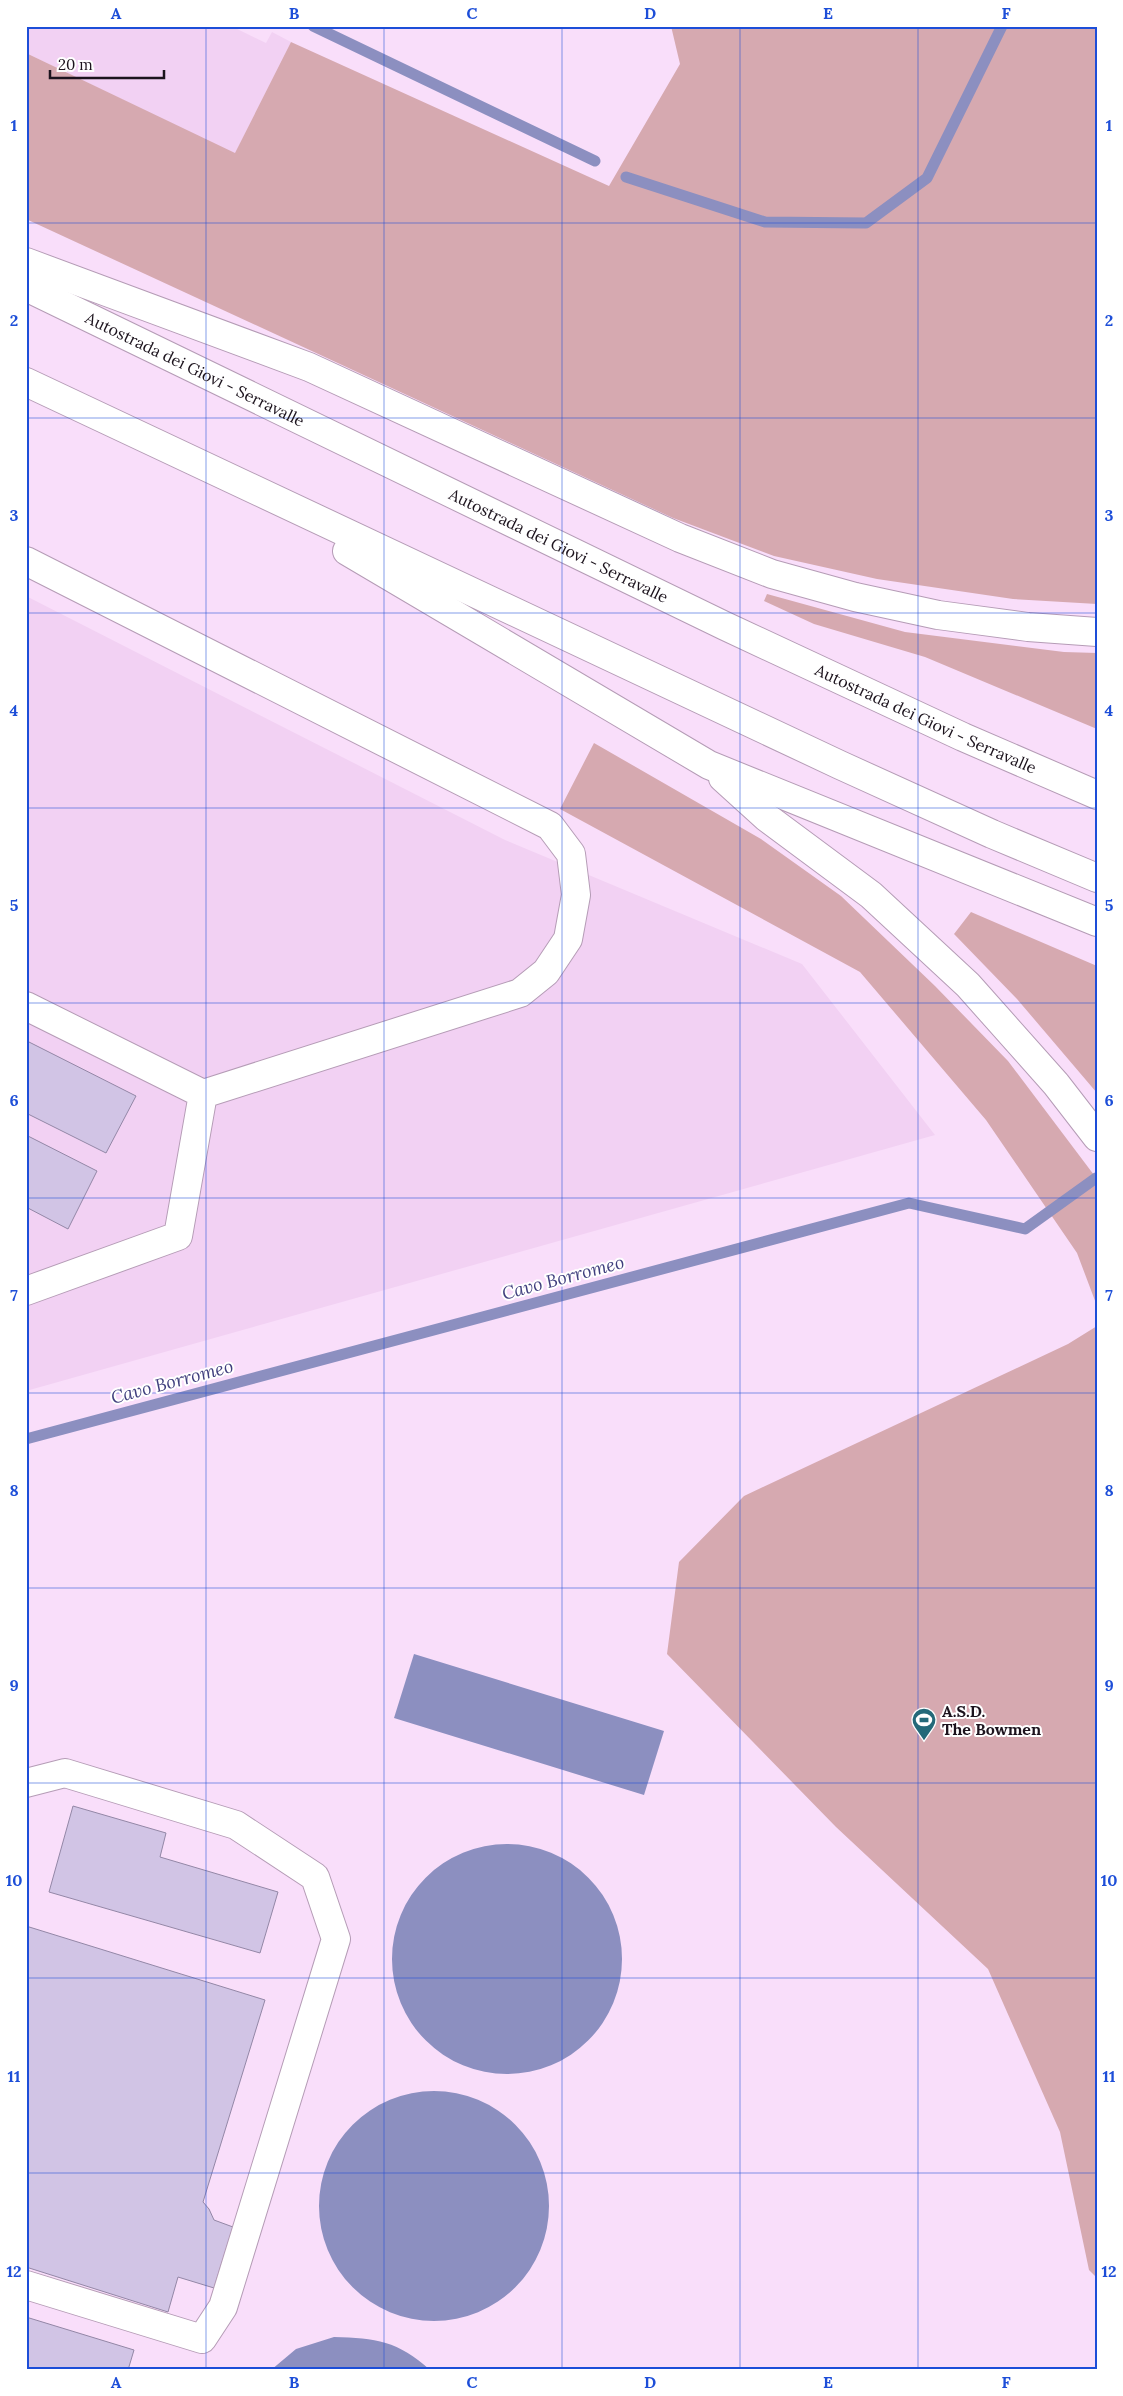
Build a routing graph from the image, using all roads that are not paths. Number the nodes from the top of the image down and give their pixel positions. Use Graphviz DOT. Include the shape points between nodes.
graph roads {
  1 [pos="26,262"];
  2 [pos="26,287"];
  3 [pos="26,382"];
  4 [pos="203,466"];
  5 [pos="26,561"];
  6 [pos="1097,632"];
  7 [pos="709,765"];
  8 [pos="1097,795"];
  9 [pos="1097,878"];
  10 [pos="1097,922"];
  11 [pos="26,1006"];
  12 [pos="203,1094"];
  13 [pos="1097,1137"];
  14 [pos="26,1291"];
  15 [pos="26,1783"];
  16 [pos="26,2285"];
  1 -- 6 [label="main road" via="309,367 680,538 772,574 938,615"];
  2 -- 8 [label="main road, Autostrada dei Giovi - Serravalle" via="725,626"];
  3 -- 4 [label="main road"];
  4 -- 7 [label="main road"];
  4 -- 9 [label="main road" via="840,765"];
  5 -- 12 [label="main road" via="550,826 571,854 576,895 568,939 546,972 520,993"];
  7 -- 10 [label="main road"];
  7 -- 13 [label="main road" via="766,817 871,895 968,985 1056,1084"];
  11 -- 12 [label="main road"];
  12 -- 14 [label="main road" via="178,1236"];
  15 -- 16 [label="main road" via="65,1773 236,1825 316,1877 336,1939 223,2307 202,2340"];
}
